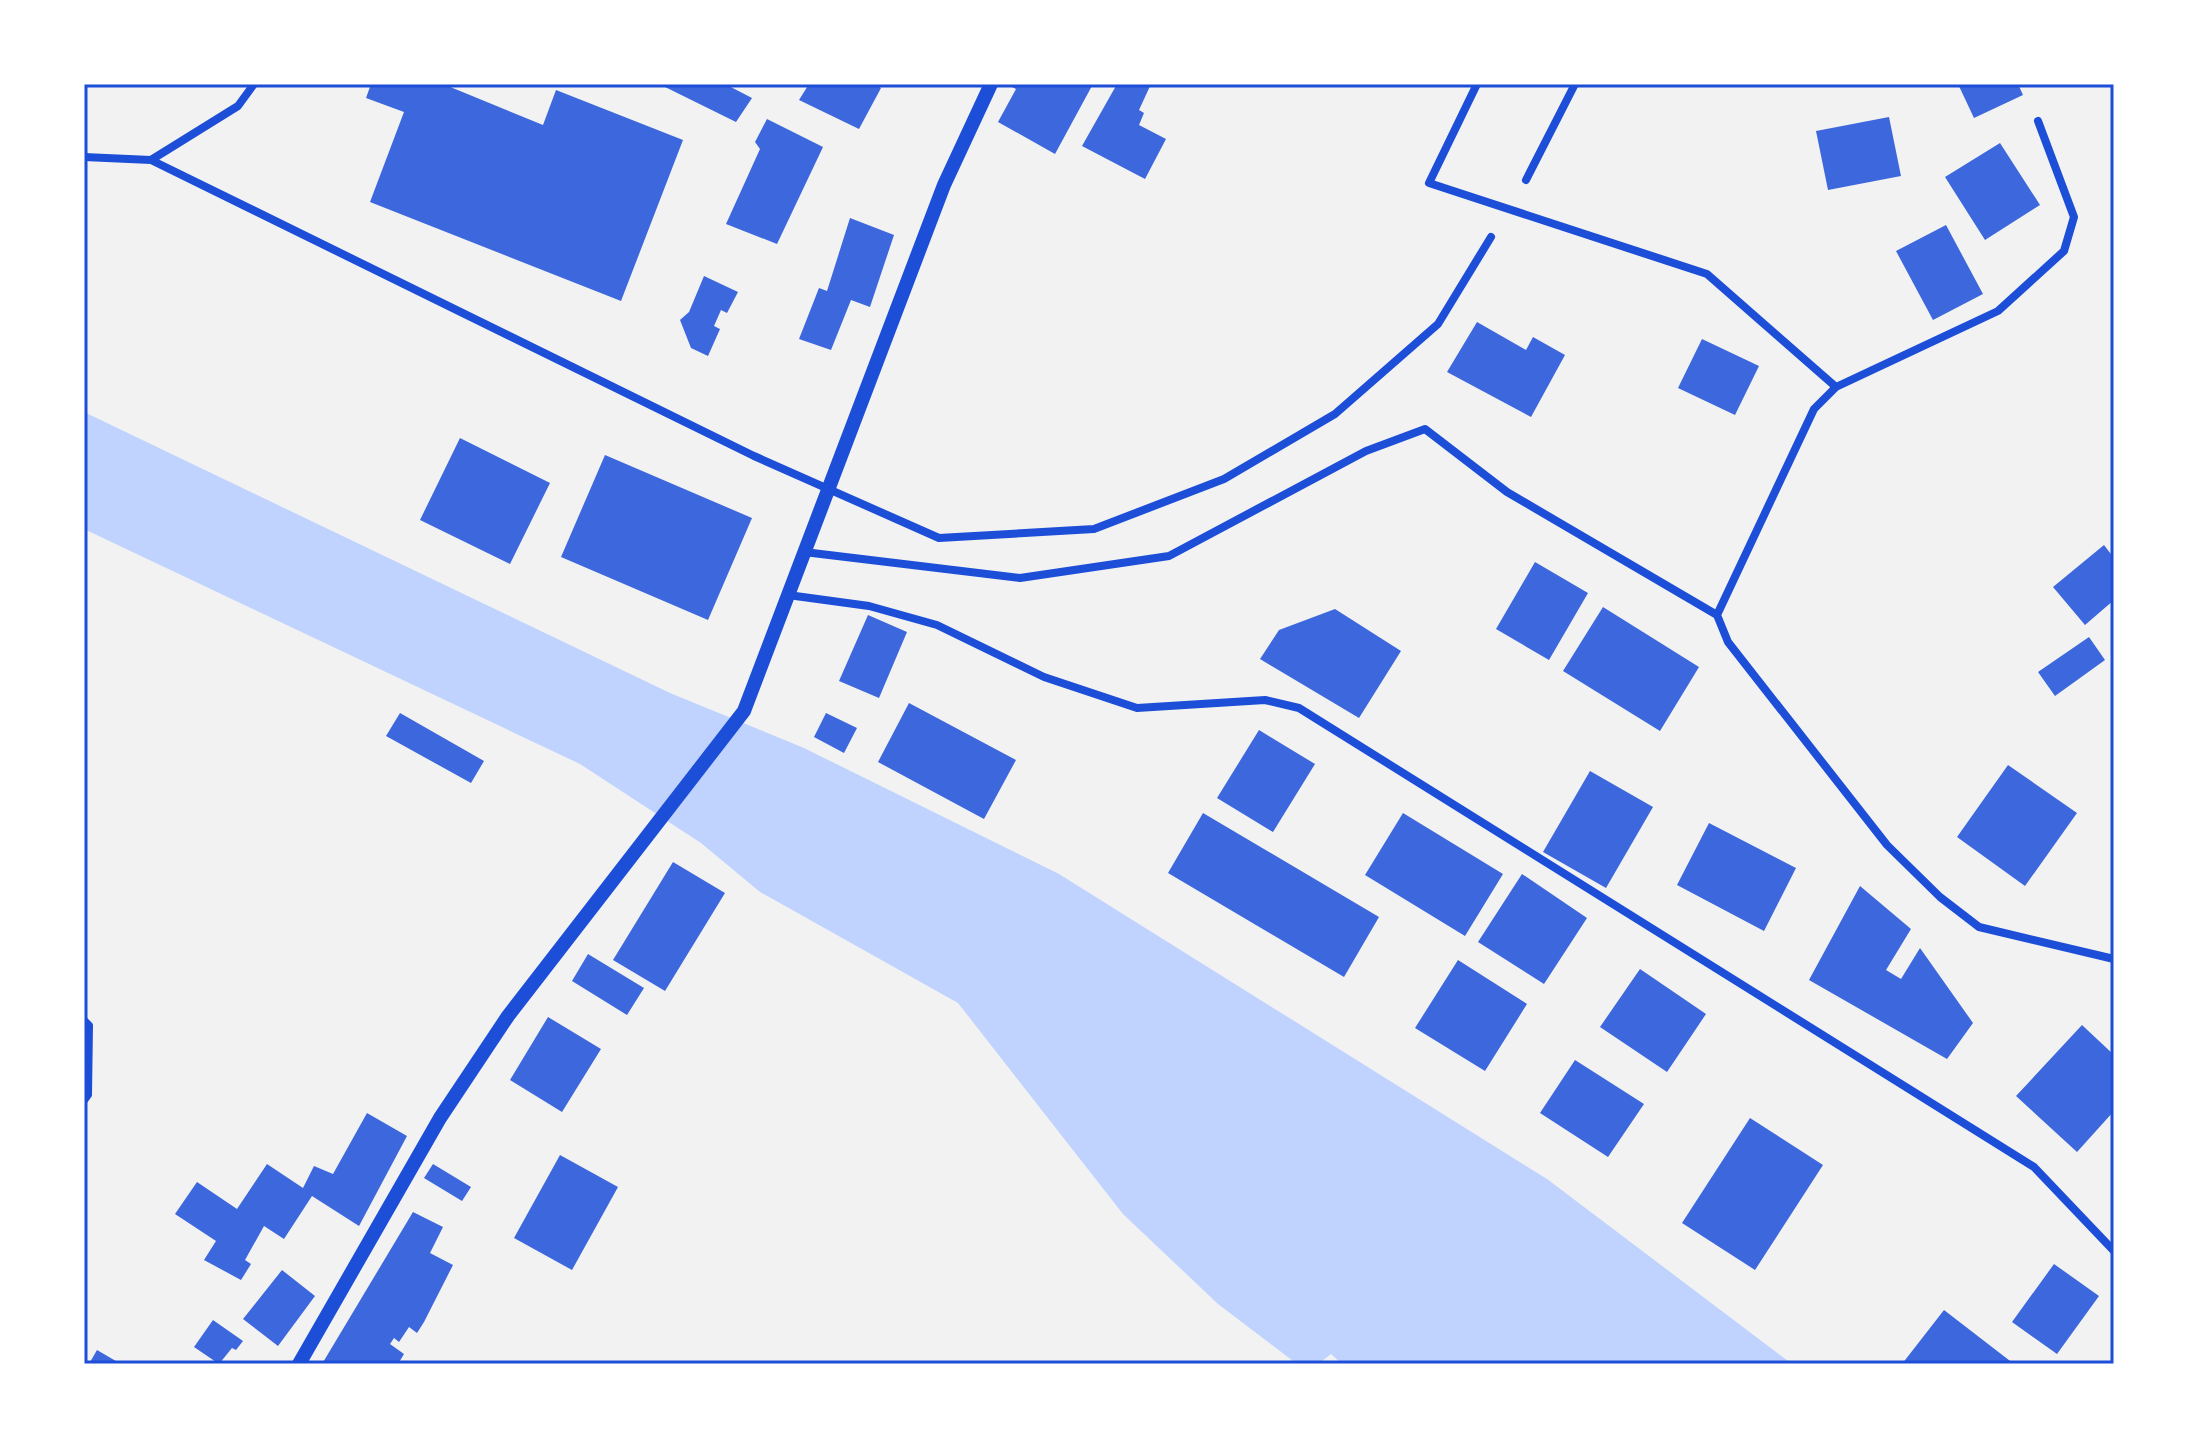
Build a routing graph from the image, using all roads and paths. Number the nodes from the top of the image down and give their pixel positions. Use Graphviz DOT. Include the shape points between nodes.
graph roads {
  1 [pos="254,84"];
  2 [pos="991,84"];
  3 [pos="1477,84"];
  4 [pos="1575,84"];
  5 [pos="2038,121"];
  6 [pos="84,157"];
  7 [pos="151,160"];
  8 [pos="1526,180"];
  9 [pos="1491,237"];
  10 [pos="1836,387"];
  11 [pos="804,552"];
  12 [pos="788,595"];
  13 [pos="1717,615"];
  14 [pos="2114,959"];
  15 [pos="84,1019"];
  16 [pos="84,1102"];
  17 [pos="2114,1251"];
  18 [pos="299,1364"];
  1 -- 7 [label="street" via="238,106"];
  2 -- 11 [label="street" via="944,185"];
  3 -- 10 [label="street" via="1429,183 1707,274"];
  4 -- 8 [label="street"];
  5 -- 10 [label="street" via="2074,217 2064,251 1998,311"];
  6 -- 7 [label="street"];
  7 -- 9 [label="street" via="754,456 939,538 1094,529 1224,479 1335,414 1438,324"];
  10 -- 13 [label="street" via="1814,409"];
  11 -- 12 [label="street"];
  11 -- 13 [label="street" via="1020,578 1169,556 1366,451 1425,429 1507,492"];
  12 -- 17 [label="street" via="869,606 937,625 1044,677 1137,708 1265,700 1299,708 2034,1167"];
  12 -- 18 [label="street" via="744,711 508,1016 440,1118"];
  13 -- 14 [label="street" via="1728,642 1887,845 1940,897 1979,927"];
  15 -- 16 [label="lane" via="90,1025 89,1095"];
}
